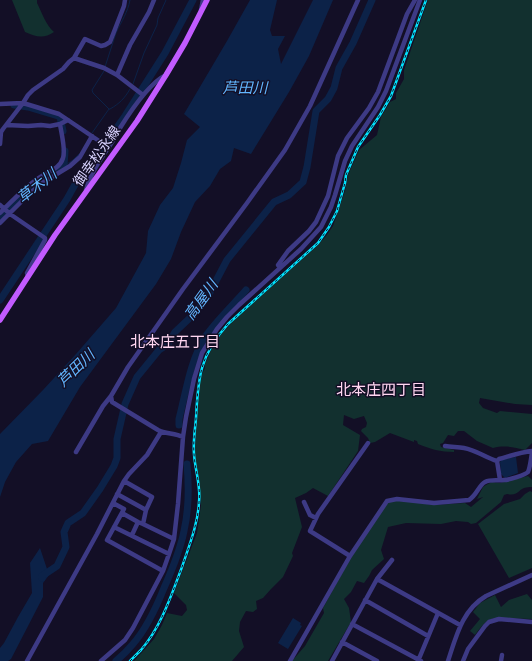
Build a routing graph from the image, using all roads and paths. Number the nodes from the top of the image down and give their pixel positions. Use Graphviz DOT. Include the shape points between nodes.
graph roads {
  1 [pos="125,0"];
  2 [pos="154,0"];
  3 [pos="203,0"];
  4 [pos="207,0"];
  5 [pos="358,0"];
  6 [pos="415,0"];
  7 [pos="420,0"];
  8 [pos="201,12"];
  9 [pos="74,58"];
  10 [pos="166,75"];
  11 [pos="117,76"];
  12 [pos="140,94"];
  13 [pos="0,104"];
  14 [pos="22,105"];
  15 [pos="68,120"];
  16 [pos="0,124"];
  17 [pos="61,124"];
  18 [pos="6,126"];
  19 [pos="91,135"];
  20 [pos="0,144"];
  21 [pos="106,145"];
  22 [pos="86,194"];
  23 [pos="0,205"];
  24 [pos="6,212"];
  25 [pos="0,223"];
  26 [pos="280,268"];
  27 [pos="28,277"];
  28 [pos="0,320"];
  29 [pos="111,396"];
  30 [pos="159,431"];
  31 [pos="183,437"];
  32 [pos="368,443"];
  33 [pos="445,446"];
  34 [pos="76,452"];
  35 [pos="532,452"];
  36 [pos="497,461"];
  37 [pos="500,480"];
  38 [pos="124,481"];
  39 [pos="117,494"];
  40 [pos="304,502"];
  41 [pos="113,503"];
  42 [pos="146,510"];
  43 [pos="122,513"];
  44 [pos="316,518"];
  45 [pos="141,523"];
  46 [pos="114,527"];
  47 [pos="132,535"];
  48 [pos="174,539"];
  49 [pos="169,554"];
  50 [pos="350,556"];
  51 [pos="392,560"];
  52 [pos="163,571"];
  53 [pos="532,575"];
  54 [pos="377,579"];
  55 [pos="365,600"];
  56 [pos="438,613"];
  57 [pos="532,622"];
  58 [pos="352,624"];
  59 [pos="460,625"];
  60 [pos="428,636"];
  61 [pos="342,642"];
  62 [pos="502,655"];
  63 [pos="27,661"];
  64 [pos="101,661"];
  65 [pos="290,661"];
  66 [pos="332,661"];
  67 [pos="377,661"];
  68 [pos="419,661"];
  69 [pos="448,661"];
  70 [pos="462,661"];
  71 [pos="501,661"];
  1 -- 9 [label="street" via="110,42 101,46 85,40"];
  2 -- 11 [label="street"];
  3 -- 8 [label="street"];
  4 -- 8 [label="main road, 御幸松永線"];
  5 -- 29 [label="street" via="310,106 285,150 128,366"];
  6 -- 26 [label="street" via="407,14 378,92 338,156 328,196 316,222 288,251 278,265"];
  7 -- 26 [label="street" via="386,91 345,161 336,195 326,218 314,235"];
  8 -- 10 [label="main road, 御幸松永線"];
  9 -- 11 [label="street" via="104,68"];
  9 -- 14 [label="street" via="33,90"];
  10 -- 12 [label="street"];
  10 -- 22 [label="main road, 御幸松永線"];
  11 -- 12 [label="street"];
  12 -- 21 [label="street" via="114,138"];
  13 -- 14 [label="street"];
  14 -- 15 [label="street" via="59,114"];
  14 -- 18 [label="street"];
  15 -- 17 [label="street"];
  15 -- 19 [label="street"];
  16 -- 18 [label="street"];
  17 -- 18 [label="street"];
  17 -- 24 [label="street" via="64,153 58,167 34,182"];
  18 -- 20 [label="street" via="1,132"];
  19 -- 21 [label="street"];
  19 -- 24 [label="street" via="80,157"];
  21 -- 22 [label="street" via="88,182"];
  22 -- 27 [label="main road, 御幸松永線"];
  23 -- 24 [label="street"];
  24 -- 25 [label="street"];
  24 -- 27 [label="street" via="45,240 27,273"];
  26 -- 31 [label="street" via="227,317 202,352"];
  27 -- 28 [label="main road, 御幸松永線"];
  29 -- 30 [label="street" via="112,402"];
  29 -- 34 [label="street"];
  30 -- 31 [label="street"];
  30 -- 38 [label="street" via="147,455"];
  31 -- 48 [label="street"];
  32 -- 44 [label="street"];
  33 -- 36 [label="street" via="464,448"];
  35 -- 36 [label="street" via="522,452"];
  35 -- 37 [label="street" via="528,472"];
  36 -- 37 [label="street"];
  37 -- 50 [label="street" via="484,482 469,500 434,503 397,499 387,501"];
  38 -- 39 [label="street"];
  38 -- 42 [label="street" via="152,497"];
  39 -- 41 [label="street"];
  39 -- 42 [label="street"];
  40 -- 44 [label="street" via="310,515"];
  41 -- 43 [label="street" via="124,509"];
  41 -- 63 [label="street"];
  42 -- 45 [label="street"];
  43 -- 45 [label="street"];
  43 -- 46 [label="street"];
  44 -- 50 [label="street" via="310,532"];
  45 -- 47 [label="street"];
  45 -- 48 [label="street"];
  46 -- 47 [label="street"];
  46 -- 52 [label="street" via="107,540"];
  47 -- 49 [label="street"];
  48 -- 49 [label="street"];
  49 -- 52 [label="street"];
  50 -- 65 [label="street"];
  51 -- 54 [label="street"];
  52 -- 64 [label="street" via="125,640"];
  53 -- 59 [label="street" via="479,600"];
  54 -- 55 [label="street"];
  54 -- 56 [label="street"];
  55 -- 58 [label="street"];
  55 -- 60 [label="street"];
  56 -- 59 [label="street"];
  56 -- 60 [label="street"];
  57 -- 70 [label="street" via="499,619 489,622"];
  58 -- 61 [label="street"];
  58 -- 68 [label="street"];
  59 -- 69 [label="street"];
  60 -- 68 [label="street"];
  61 -- 66 [label="street"];
  61 -- 67 [label="street"];
  62 -- 71 [label="street"];
}
